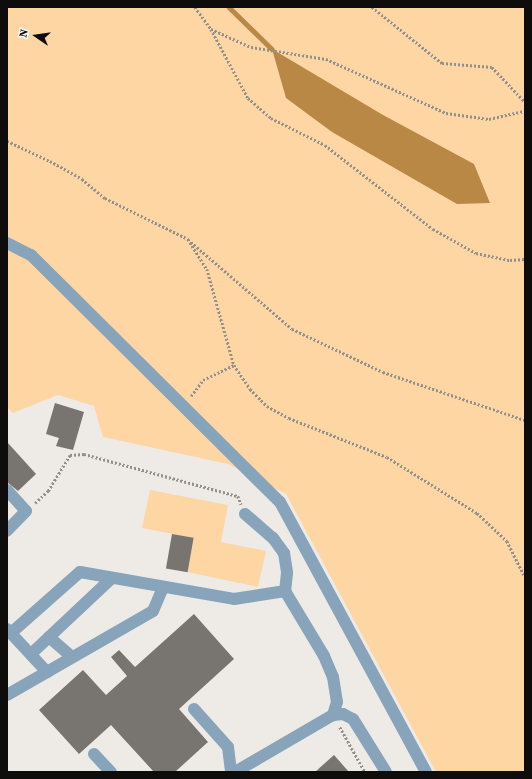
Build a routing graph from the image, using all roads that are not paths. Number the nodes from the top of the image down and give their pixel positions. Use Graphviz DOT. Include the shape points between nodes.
graph roads {
  1 [pos="7,243"];
  2 [pos="7,490"];
  3 [pos="245,514"];
  4 [pos="7,531"];
  5 [pos="111,579"];
  6 [pos="163,588"];
  7 [pos="285,591"];
  8 [pos="9,631"];
  9 [pos="49,637"];
  10 [pos="31,654"];
  11 [pos="72,657"];
  12 [pos="47,672"];
  13 [pos="7,695"];
  14 [pos="194,709"];
  15 [pos="333,715"];
  16 [pos="94,754"];
  17 [pos="111,772"];
  18 [pos="231,772"];
  19 [pos="235,772"];
  20 [pos="386,772"];
  21 [pos="426,772"];
  1 -- 21 [label="lane" via="31,255 280,502"];
  2 -- 4 [label="lane" via="26,511"];
  3 -- 7 [label="lane" via="273,538 284,553 287,573"];
  5 -- 6 [label="lane"];
  5 -- 8 [label="lane" via="80,572"];
  5 -- 9 [label="lane"];
  6 -- 7 [label="lane" via="234,599"];
  6 -- 11 [label="lane" via="153,612"];
  7 -- 15 [label="lane" via="324,656 337,702"];
  8 -- 10 [label="lane"];
  9 -- 10 [label="lane"];
  9 -- 11 [label="lane"];
  10 -- 12 [label="lane"];
  11 -- 12 [label="lane"];
  12 -- 13 [label="lane"];
  14 -- 18 [label="lane" via="228,747"];
  15 -- 19 [label="lane"];
  15 -- 20 [label="lane" via="343,714 353,719"];
  16 -- 17 [label="lane"];
}
